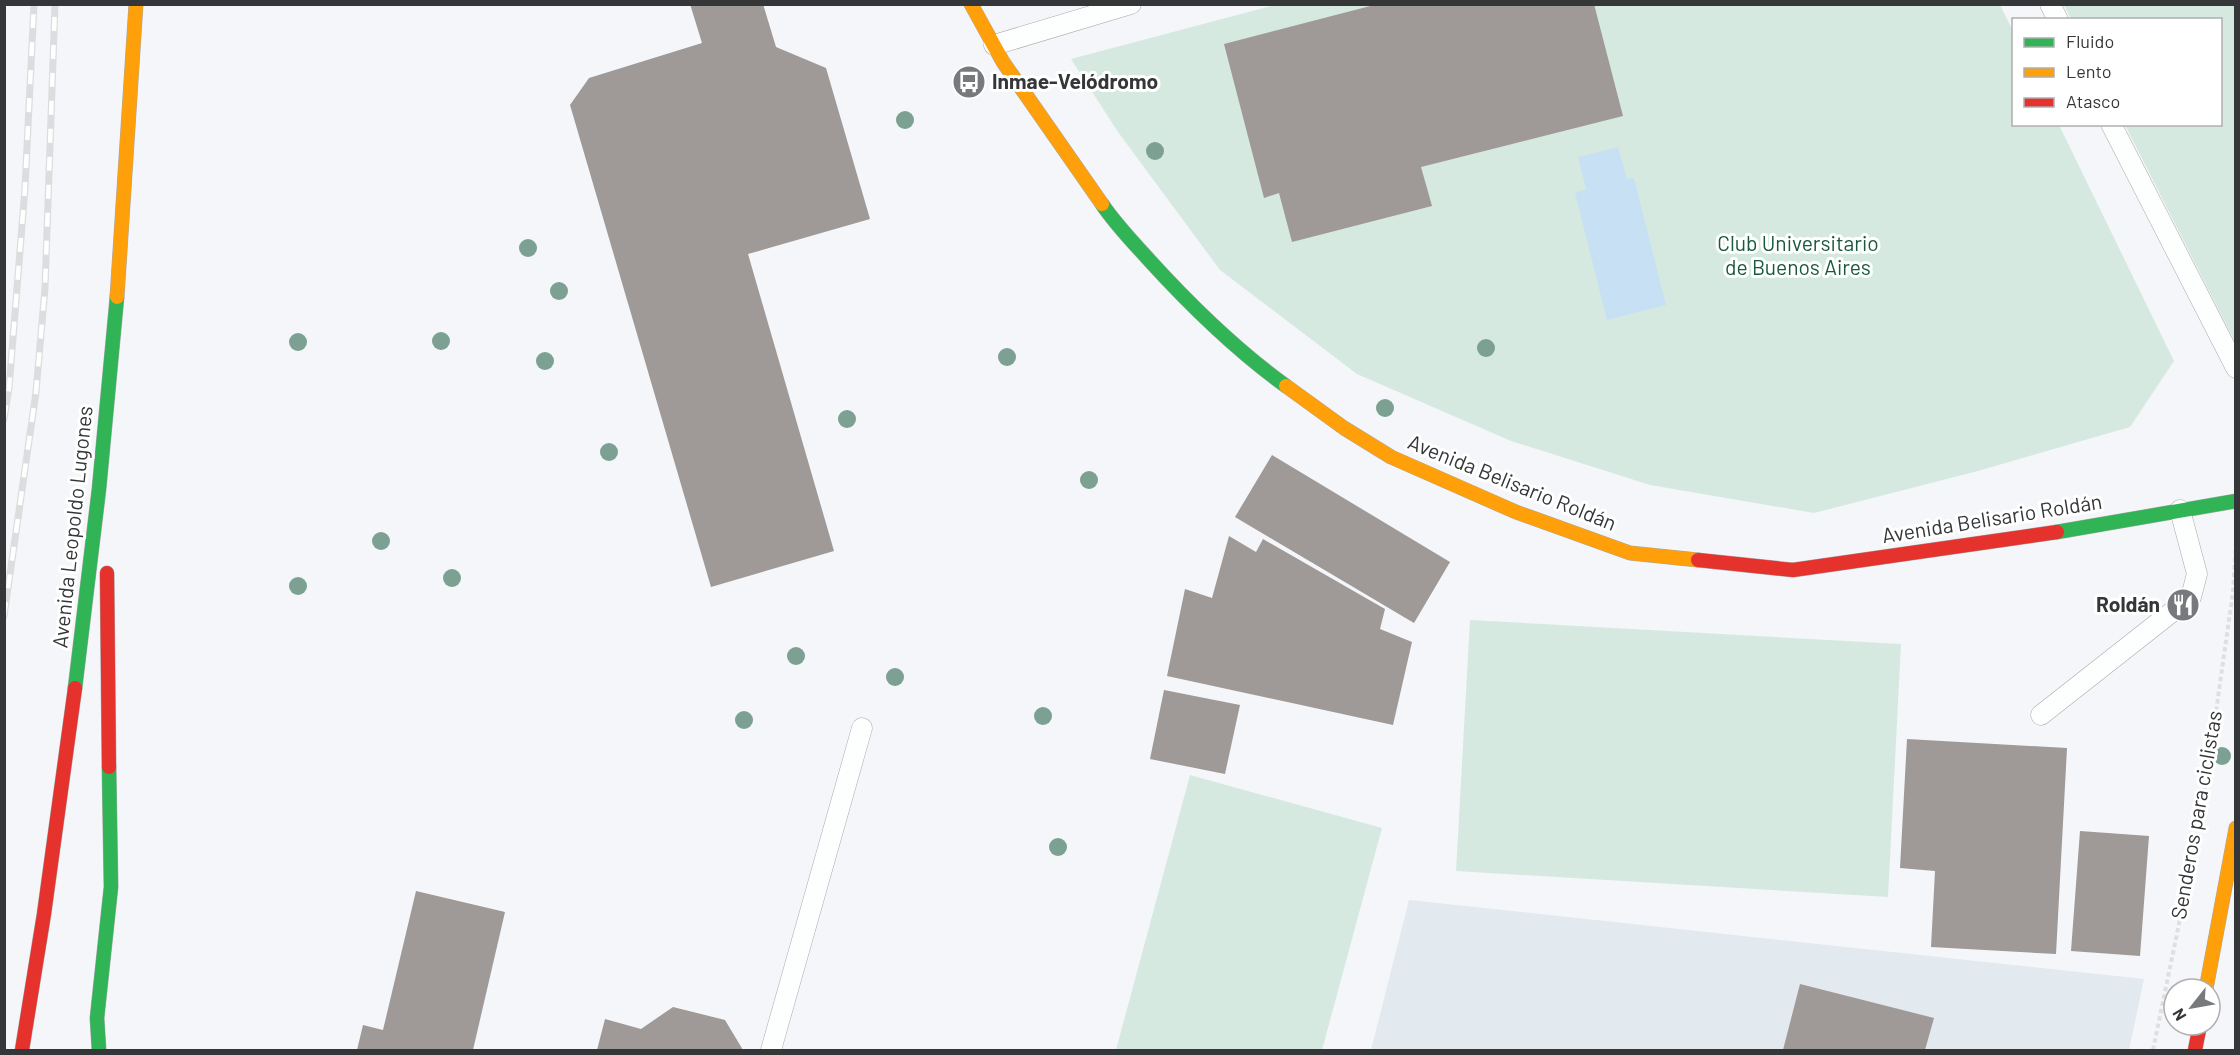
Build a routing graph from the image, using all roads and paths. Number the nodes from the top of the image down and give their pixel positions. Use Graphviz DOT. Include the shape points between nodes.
graph roads {
  1 [pos="136,4"];
  2 [pos="971,4"];
  3 [pos="1131,4"];
  4 [pos="2050,4"];
  5 [pos="2057,18"];
  6 [pos="994,45"];
  7 [pos="2112,126"];
  8 [pos="2235,368"];
  9 [pos="105,422"];
  10 [pos="2235,501"];
  11 [pos="2180,510"];
  12 [pos="2235,543"];
  13 [pos="2041,715"];
  14 [pos="862,728"];
  15 [pos="2235,828"];
  16 [pos="2208,977"];
  17 [pos="22,1050"];
  18 [pos="99,1050"];
  19 [pos="771,1050"];
  20 [pos="2152,1050"];
  1 -- 9 [label="main road, Avenida Leopoldo Lugones" via="131,116"];
  2 -- 6 [label="main road, Avenida Belisario Roldán"];
  3 -- 6 [label="lane"];
  4 -- 5 [label="lane"];
  6 -- 11 [label="main road, Avenida Belisario Roldán" via="1029,102 1113,220 1186,301 1251,361 1391,457 1516,512 1630,553 1793,570 2021,538"];
  7 -- 8 [label="lane"];
  9 -- 17 [label="main road, Avenida Leopoldo Lugones" via="81,652"];
  9 -- 18 [label="main road" via="111,887 98,1018"];
  10 -- 11 [label="main road, Avenida Belisario Roldán"];
  11 -- 13 [label="lane" via="2197,574 2191,597"];
  12 -- 20 [label="path, Senderos para ciclistas" via="2233,592 2201,817"];
  14 -- 19 [label="lane"];
  15 -- 16 [label="main road"];
}
